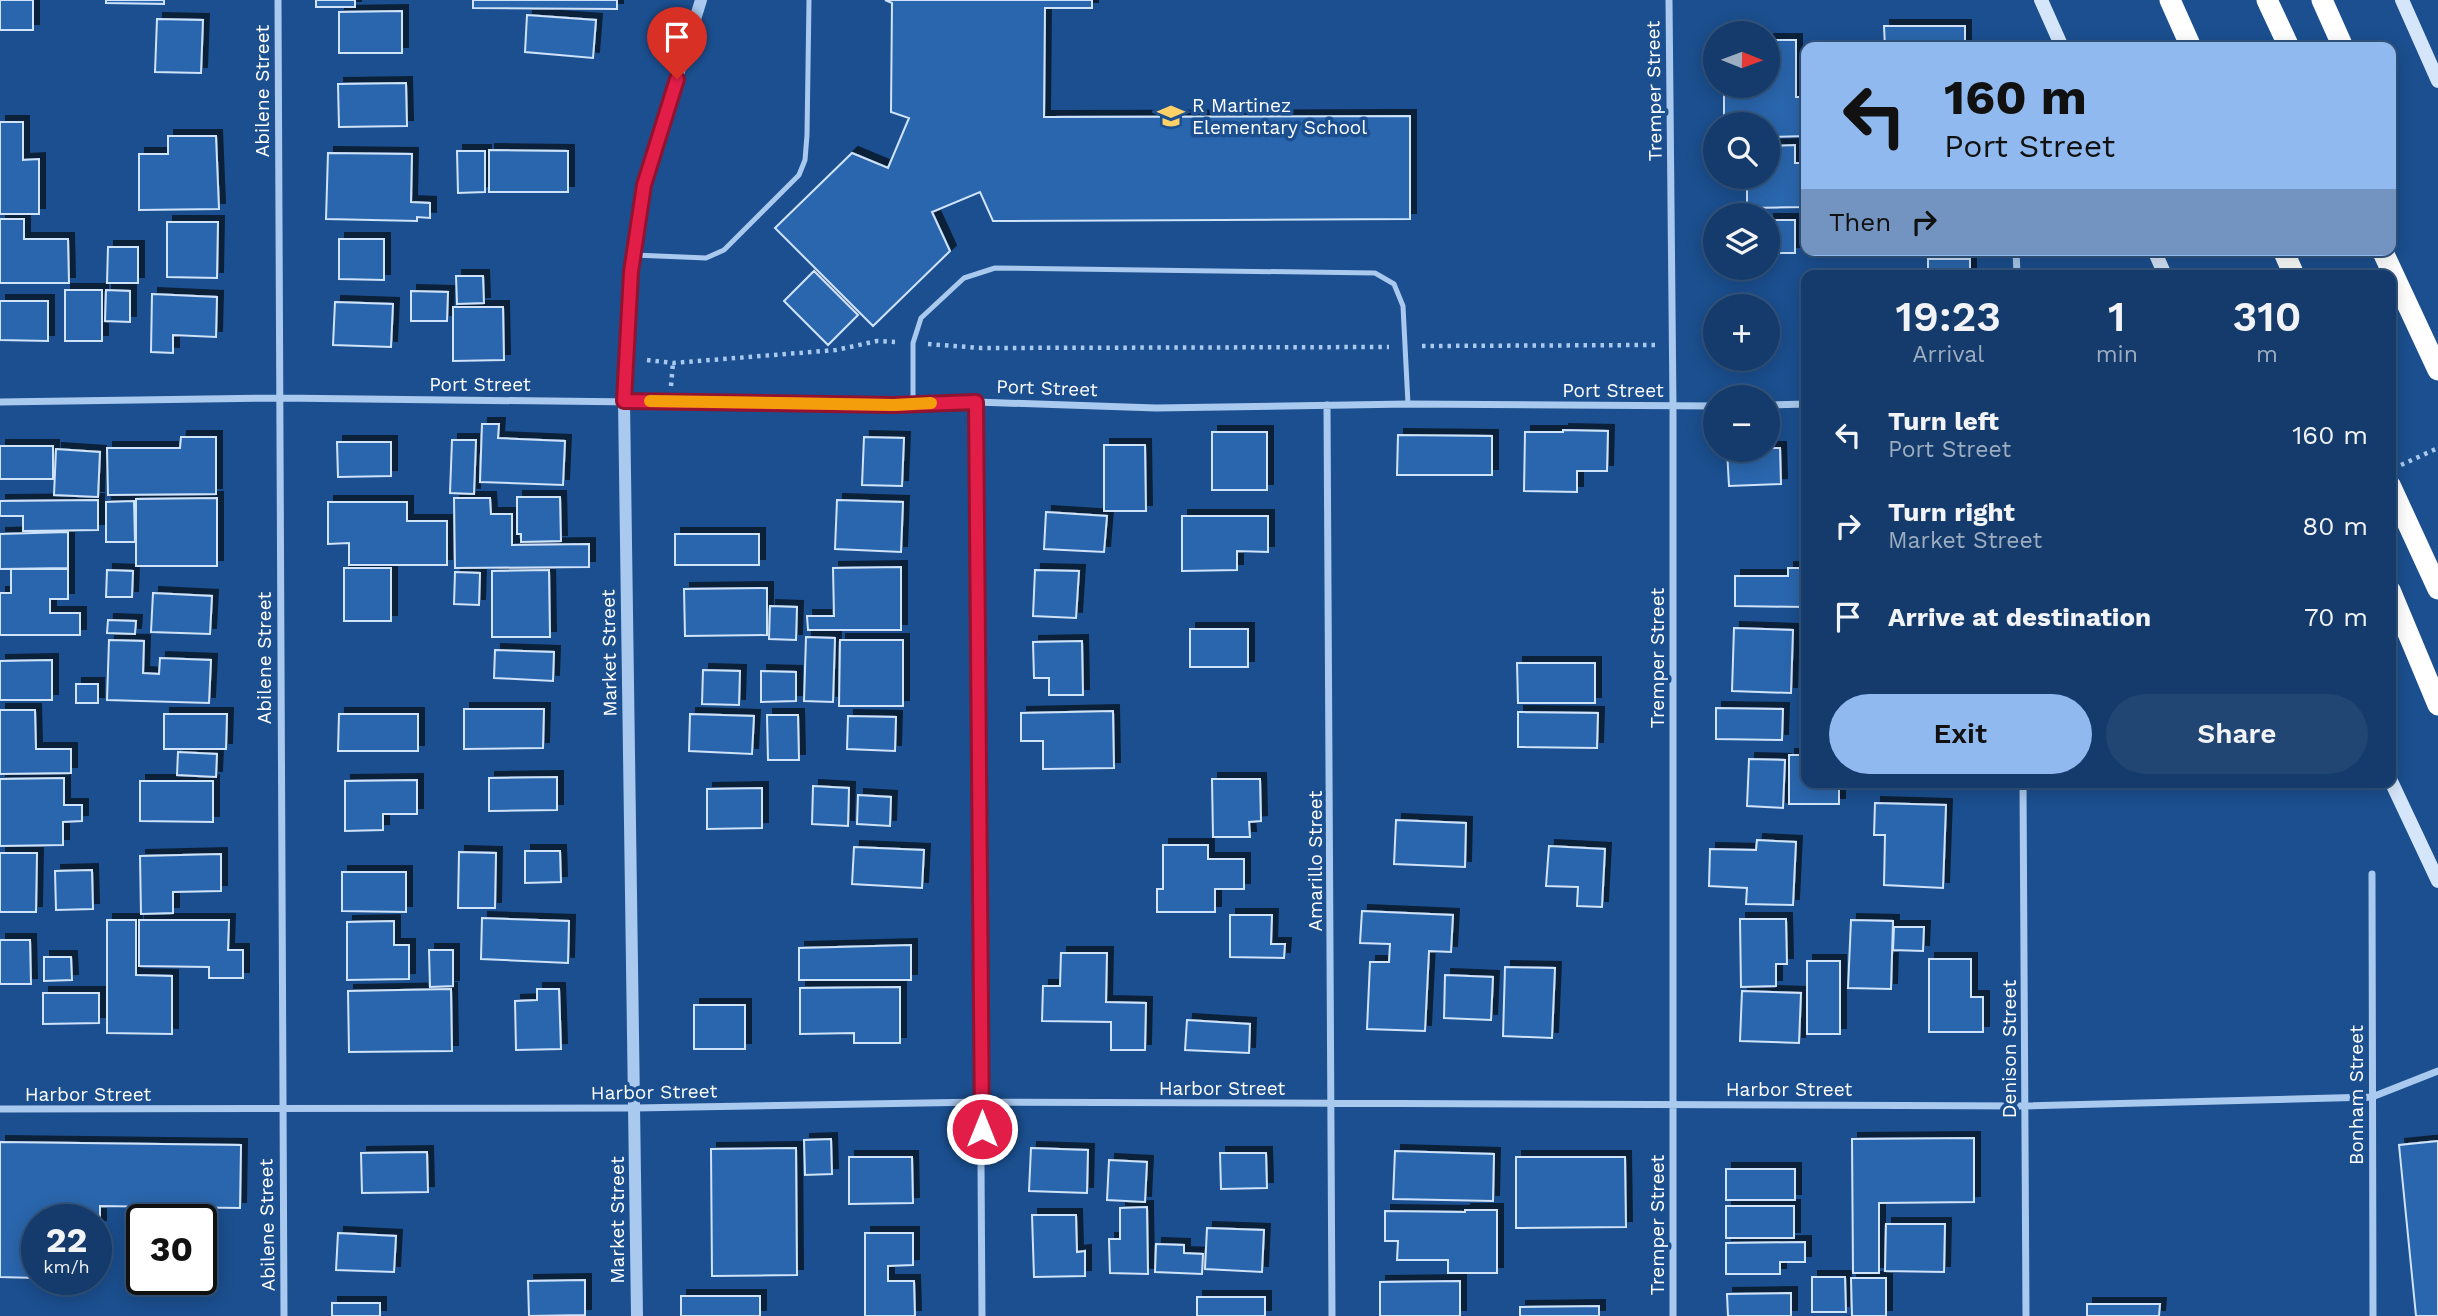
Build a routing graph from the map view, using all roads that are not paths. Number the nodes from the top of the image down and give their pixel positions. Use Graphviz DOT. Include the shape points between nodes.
graph roads {
  1 [pos="278,0"];
  2 [pos="701,0"];
  3 [pos="809,0"];
  4 [pos="1669,0"];
  5 [pos="2041,0"];
  6 [pos="2170,0"];
  7 [pos="2267,0"];
  8 [pos="2322,0"];
  9 [pos="2402,0"];
  10 [pos="2060,42"];
  11 [pos="2189,42"];
  12 [pos="2287,42"];
  13 [pos="2341,42"];
  14 [pos="2438,81"];
  15 [pos="634,255"];
  16 [pos="2396,281"];
  17 [pos="2438,370"];
  18 [pos="279,398"];
  19 [pos="624,401"];
  20 [pos="0,402"];
  21 [pos="976,402"];
  22 [pos="913,404"];
  23 [pos="1408,404"];
  24 [pos="1801,404"];
  25 [pos="1327,405"];
  26 [pos="1780,405"];
  27 [pos="1703,406"];
  28 [pos="1673,407"];
  29 [pos="2396,498"];
  30 [pos="2438,589"];
  31 [pos="2396,604"];
  32 [pos="2438,705"];
  33 [pos="2023,788"];
  34 [pos="2394,788"];
  35 [pos="2371,874"];
  36 [pos="2438,881"];
  37 [pos="2438,1071"];
  38 [pos="2372,1097"];
  39 [pos="982,1102"];
  40 [pos="1672,1104"];
  41 [pos="1332,1105"];
  42 [pos="2025,1106"];
  43 [pos="635,1108"];
  44 [pos="0,1109"];
  45 [pos="282,1110"];
  46 [pos="284,1316"];
  47 [pos="637,1316"];
  48 [pos="982,1316"];
  49 [pos="1332,1316"];
  50 [pos="1673,1316"];
  51 [pos="2026,1316"];
  52 [pos="2373,1316"];
  1 -- 18 [label="street, Abilene Street"];
  2 -- 15 [label="street, Market Street" via="644,185"];
  3 -- 15 [label="lane" via="807,135 799,175 724,250 706,258"];
  4 -- 28 [label="street, Tremper Street"];
  5 -- 10 [label="main road"];
  6 -- 11 [label="highway"];
  7 -- 12 [label="highway"];
  8 -- 13 [label="highway"];
  9 -- 14 [label="main road"];
  15 -- 19 [label="street, Market Street"];
  16 -- 17 [label="highway"];
  18 -- 19 [label="street, Port Street"];
  18 -- 20 [label="street, Port Street"];
  18 -- 45 [label="street, Abilene Street"];
  19 -- 22 [label="street, Port Street"];
  19 -- 43 [label="street, Market Street"];
  21 -- 22 [label="street, Port Street"];
  21 -- 25 [label="street, Port Street" via="1156,408"];
  21 -- 39 [label="street"];
  22 -- 23 [label="lane" via="913,343 922,318 964,278 995,268 1375,273 1394,284 1403,306"];
  23 -- 25 [label="street, Port Street"];
  23 -- 28 [label="street, Port Street"];
  24 -- 26 [label="street"];
  25 -- 41 [label="street, Amarillo Street"];
  27 -- 28 [label="street, Port Street"];
  28 -- 40 [label="street, Tremper Street"];
  29 -- 30 [label="highway"];
  31 -- 32 [label="highway"];
  33 -- 42 [label="street, Denison Street"];
  34 -- 36 [label="main road"];
  35 -- 38 [label="street, Bonham Street"];
  37 -- 38 [label="street, Harbor Street"];
  38 -- 42 [label="street, Harbor Street"];
  38 -- 52 [label="street, Bonham Street"];
  39 -- 41 [label="street, Harbor Street"];
  39 -- 43 [label="street, Harbor Street"];
  39 -- 48 [label="street"];
  40 -- 41 [label="street, Harbor Street"];
  40 -- 42 [label="street, Harbor Street"];
  40 -- 50 [label="street, Tremper Street"];
  41 -- 49 [label="street, Amarillo Street"];
  42 -- 51 [label="street, Denison Street"];
  43 -- 45 [label="street, Harbor Street"];
  43 -- 47 [label="street, Market Street"];
  44 -- 45 [label="street, Harbor Street"];
  45 -- 46 [label="street, Abilene Street"];
}
